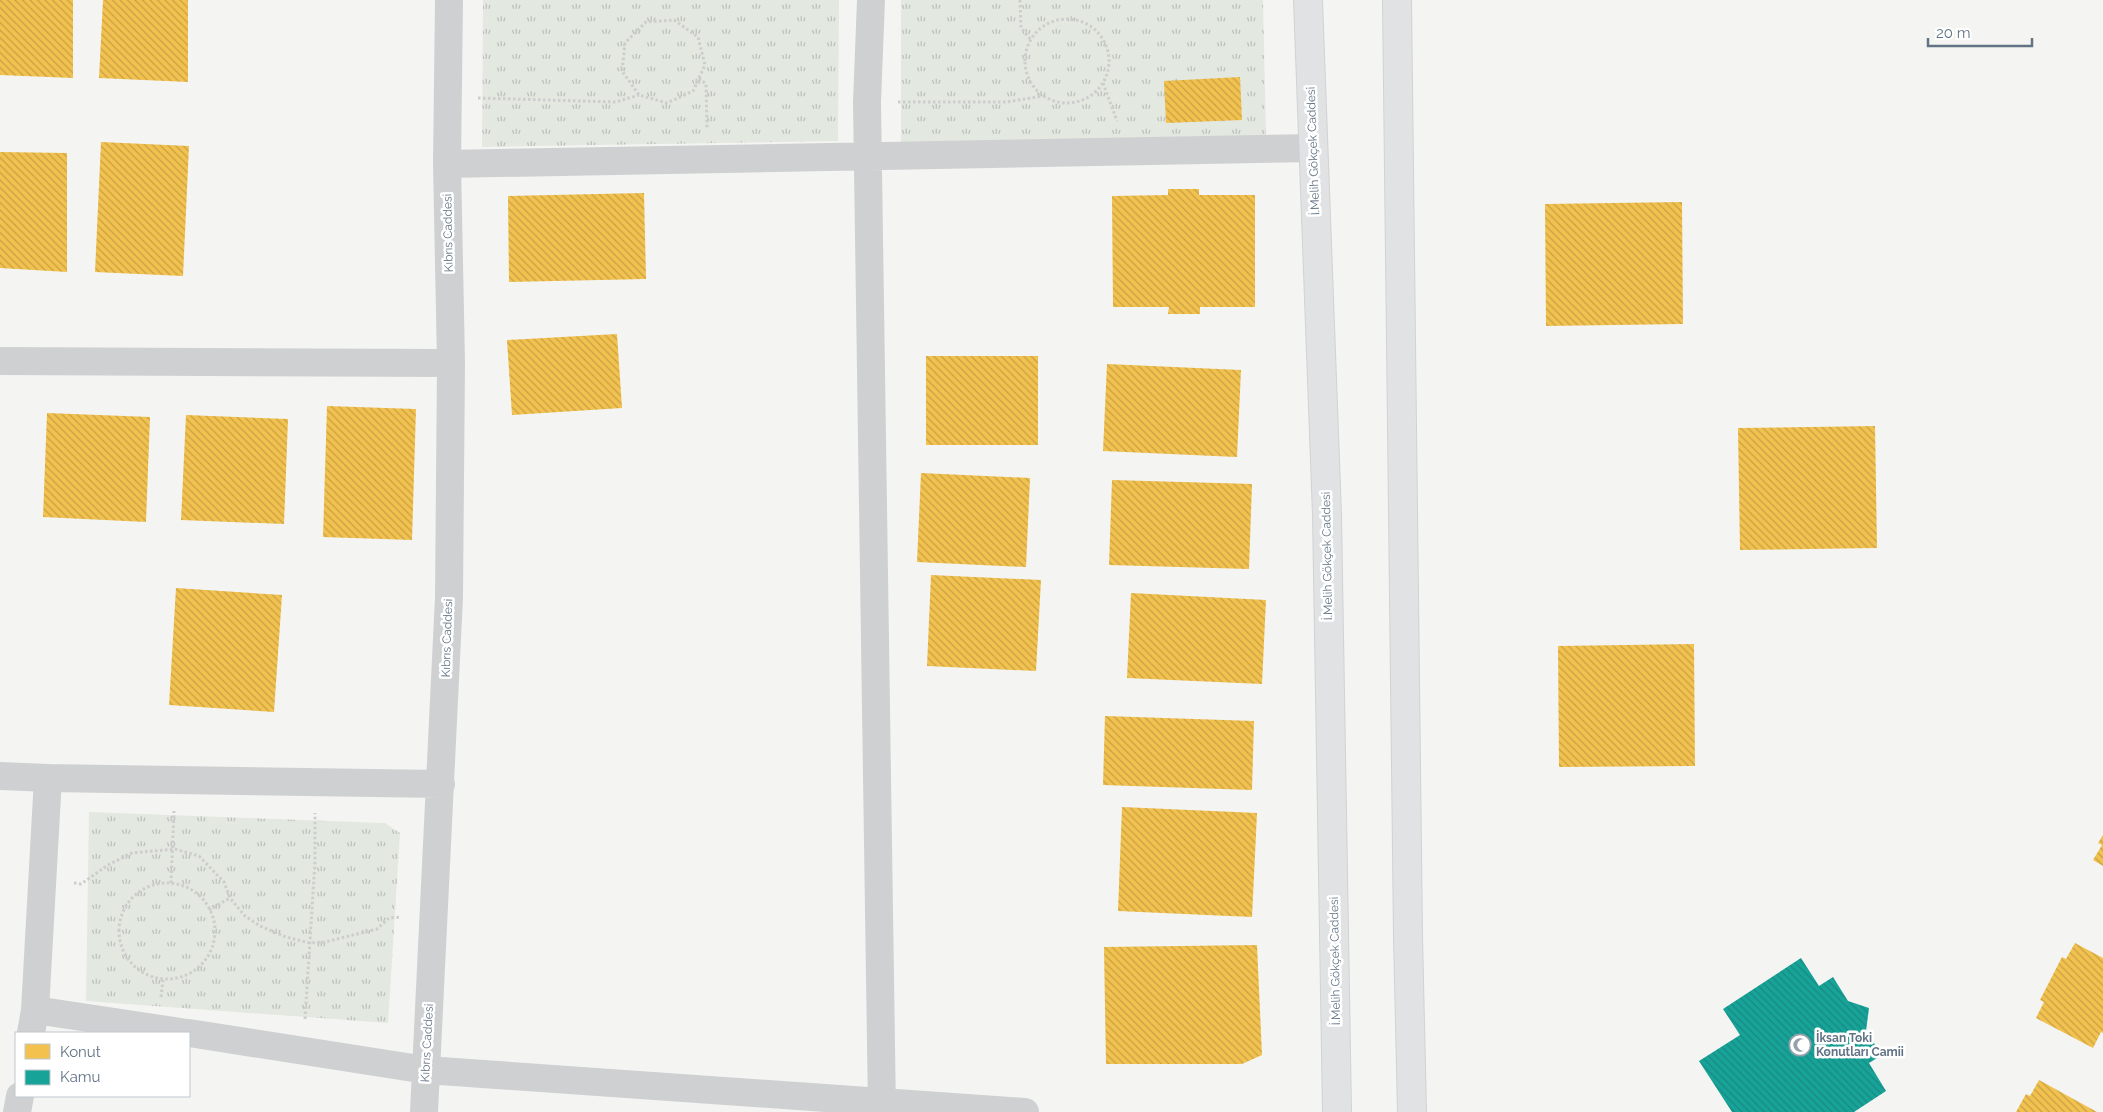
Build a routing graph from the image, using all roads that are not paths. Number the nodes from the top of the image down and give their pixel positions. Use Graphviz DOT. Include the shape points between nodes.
graph roads {
  1 [pos="449,0"];
  2 [pos="871,0"];
  3 [pos="1308,0"];
  4 [pos="1397,0"];
  5 [pos="1313,148"];
  6 [pos="868,156"];
  7 [pos="447,164"];
  8 [pos="0,361"];
  9 [pos="451,363"];
  10 [pos="0,776"];
  11 [pos="48,778"];
  12 [pos="441,784"];
  13 [pos="33,1021"];
  14 [pos="175,1032"];
  15 [pos="190,1033"];
  16 [pos="426,1070"];
  17 [pos="20,1097"];
  18 [pos="807,1104"];
  19 [pos="882,1107"];
  20 [pos="17,1112"];
  21 [pos="424,1112"];
  22 [pos="1025,1112"];
  23 [pos="1337,1112"];
  24 [pos="1412,1112"];
  1 -- 7 [label="street, Kıbrıs Caddesi"];
  2 -- 6 [label="street"];
  3 -- 5 [label="main road, İ.Melih Gökçek Caddesi"];
  4 -- 24 [label="main road"];
  5 -- 6 [label="street"];
  5 -- 23 [label="main road, İ.Melih Gökçek Caddesi" via="1327,515"];
  6 -- 7 [label="street"];
  6 -- 19 [label="street"];
  7 -- 9 [label="street, Kıbrıs Caddesi"];
  8 -- 9 [label="street"];
  9 -- 12 [label="street, Kıbrıs Caddesi" via="449,597"];
  10 -- 11 [label="street"];
  11 -- 12 [label="street"];
  11 -- 13 [label="street"];
  12 -- 16 [label="street, Kıbrıs Caddesi"];
  13 -- 14 [label="street"];
  15 -- 16 [label="street"];
  16 -- 18 [label="street"];
  16 -- 21 [label="street, Kıbrıs Caddesi"];
  17 -- 20 [label="street"];
  18 -- 19 [label="street"];
  19 -- 22 [label="street"];
}
